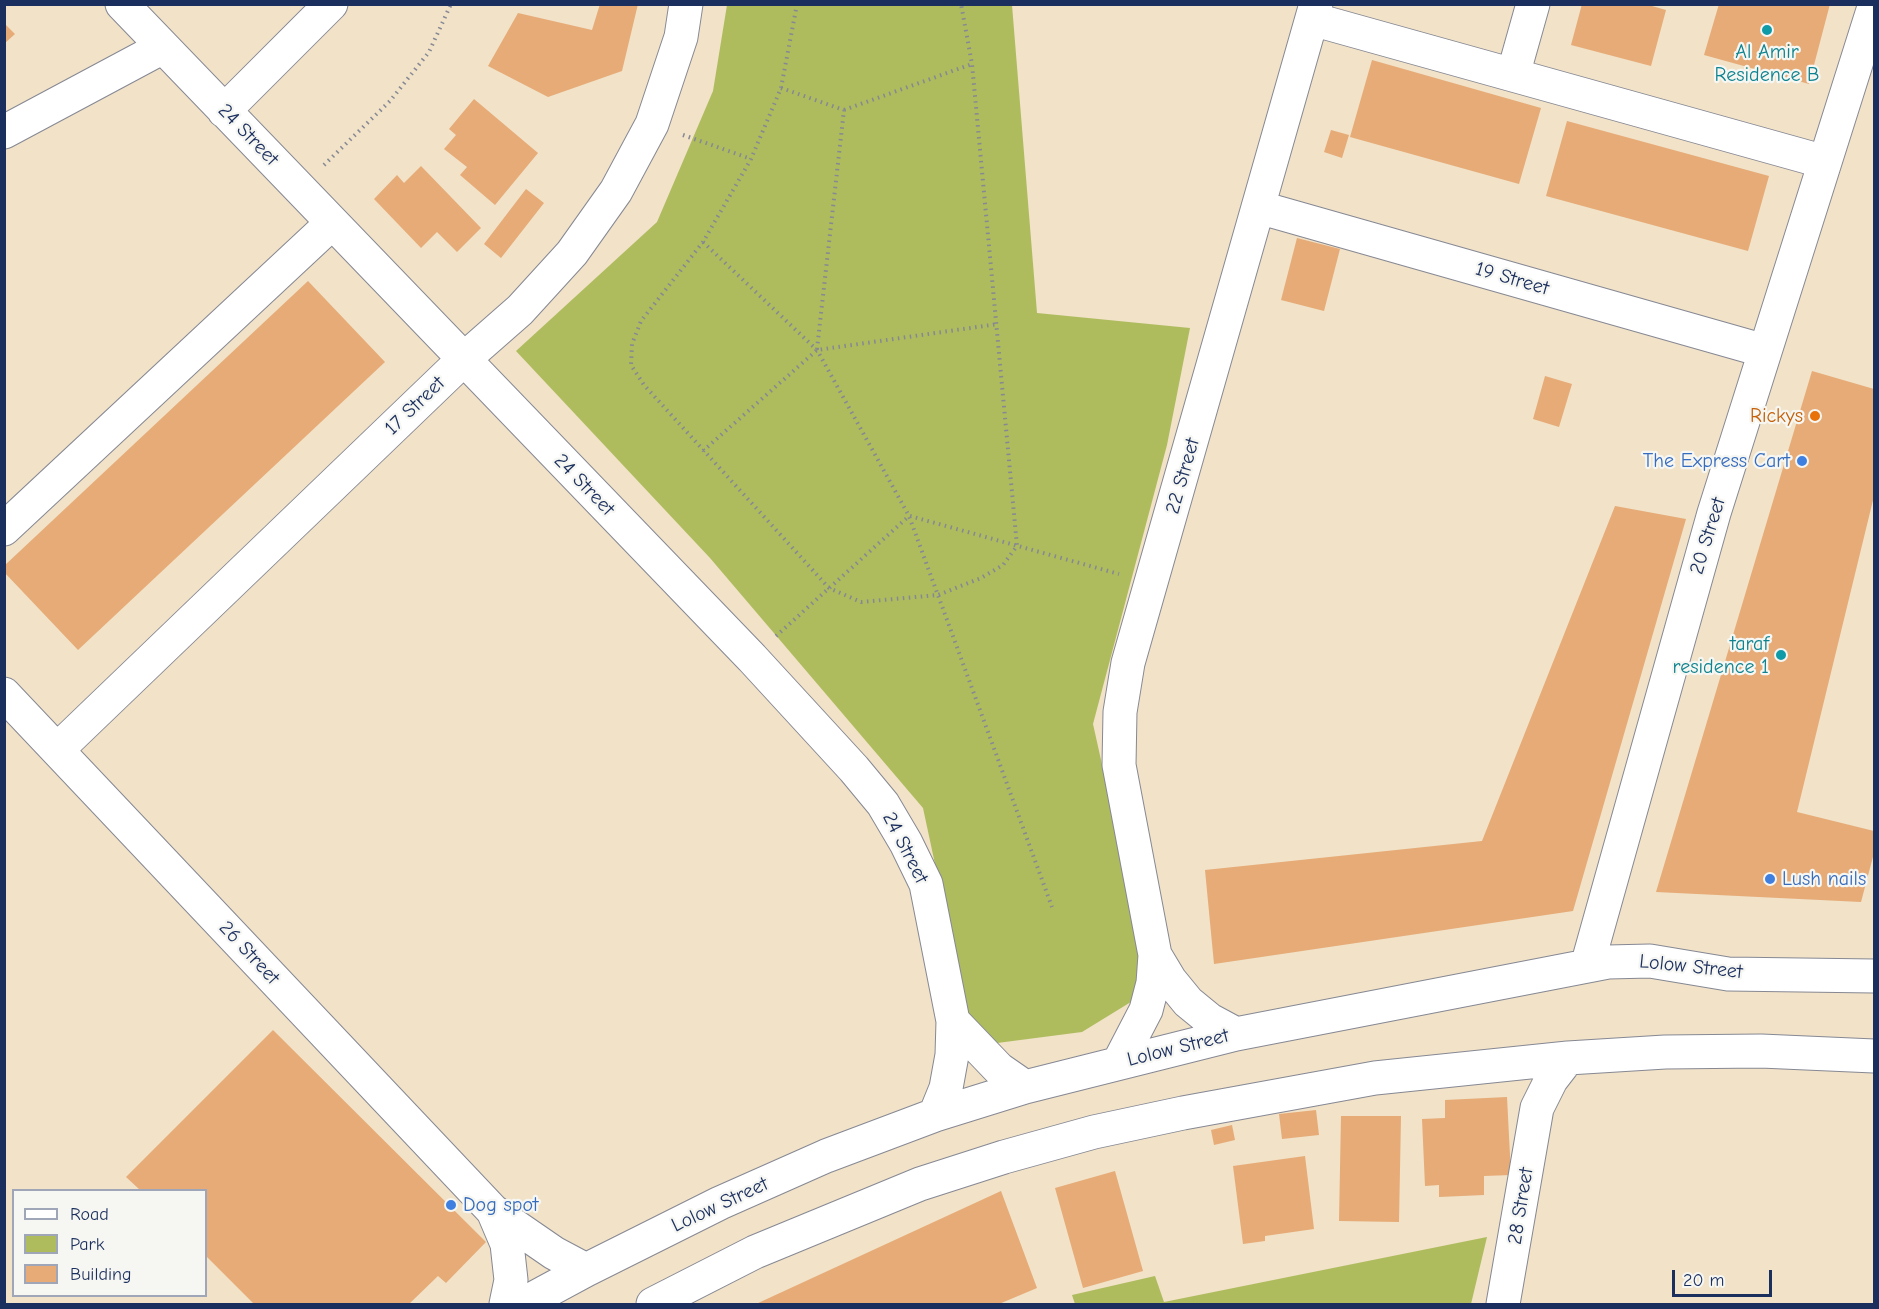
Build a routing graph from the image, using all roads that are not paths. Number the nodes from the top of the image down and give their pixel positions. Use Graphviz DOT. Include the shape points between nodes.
graph roads {
  1 [pos="122,4"];
  2 [pos="331,4"];
  3 [pos="686,4"];
  4 [pos="1533,4"];
  5 [pos="1875,7"];
  6 [pos="1314,12"];
  7 [pos="163,47"];
  8 [pos="1513,75"];
  9 [pos="224,111"];
  10 [pos="4,132"];
  11 [pos="1825,162"];
  12 [pos="1258,207"];
  13 [pos="332,223"];
  14 [pos="1765,351"];
  15 [pos="463,360"];
  16 [pos="4,529"];
  17 [pos="4,694"];
  18 [pos="57,750"];
  19 [pos="1155,955"];
  20 [pos="1587,966"];
  21 [pos="1875,976"];
  22 [pos="953,1021"];
  23 [pos="1236,1034"];
  24 [pos="1875,1056"];
  25 [pos="1568,1058"];
  26 [pos="1119,1062"];
  27 [pos="1492,1065"];
  28 [pos="1025,1087"];
  29 [pos="1537,1108"];
  30 [pos="936,1115"];
  31 [pos="493,1211"];
  32 [pos="586,1270"];
  33 [pos="667,1300"];
  34 [pos="506,1305"];
  35 [pos="524,1305"];
  36 [pos="1503,1305"];
  1 -- 7 [label="street, 24 Street"];
  2 -- 9 [label="street"];
  3 -- 15 [label="street, 17 Street" via="681,37 652,124 616,191 572,253 520,310"];
  4 -- 8 [label="street"];
  5 -- 11 [label="street, 20 Street"];
  6 -- 8 [label="street"];
  6 -- 12 [label="street, 22 Street"];
  7 -- 9 [label="street, 24 Street"];
  7 -- 10 [label="street"];
  8 -- 11 [label="street"];
  9 -- 13 [label="street, 24 Street"];
  11 -- 14 [label="street, 20 Street"];
  12 -- 14 [label="street, 19 Street"];
  12 -- 19 [label="street, 22 Street" via="1128,663 1120,712 1119,765"];
  13 -- 15 [label="street, 24 Street"];
  13 -- 16 [label="street"];
  14 -- 20 [label="street, 20 Street" via="1672,658"];
  15 -- 18 [label="street, 17 Street"];
  15 -- 22 [label="street, 24 Street" via="752,658 883,804 926,884"];
  17 -- 18 [label="street, 26 Street"];
  18 -- 31 [label="street, 26 Street"];
  19 -- 23 [label="street, 22 Street" via="1188,1002"];
  19 -- 26 [label="street, 22 Street" via="1146,1010"];
  20 -- 21 [label="street, Lolow Street" via="1639,960 1728,974"];
  20 -- 23 [label="street, Lolow Street"];
  22 -- 28 [label="street" via="991,1061"];
  22 -- 30 [label="street, 24 Street" via="952,1055"];
  23 -- 26 [label="street, Lolow Street"];
  24 -- 25 [label="street" via="1761,1051"];
  25 -- 27 [label="street"];
  25 -- 29 [label="street, 28 Street"];
  26 -- 28 [label="street, Lolow Street"];
  27 -- 29 [label="street" via="1518,1084"];
  27 -- 33 [label="street" via="1375,1078 1279,1095 1094,1132 1004,1157 837,1216 755,1252"];
  28 -- 30 [label="street, Lolow Street"];
  29 -- 36 [label="street, 28 Street"];
  30 -- 32 [label="street, Lolow Street" via="826,1156 720,1203"];
  31 -- 32 [label="street, 26 Street"];
  31 -- 34 [label="street, 26 Street" via="507,1244 511,1280"];
  32 -- 35 [label="street, Lolow Street"];
}
